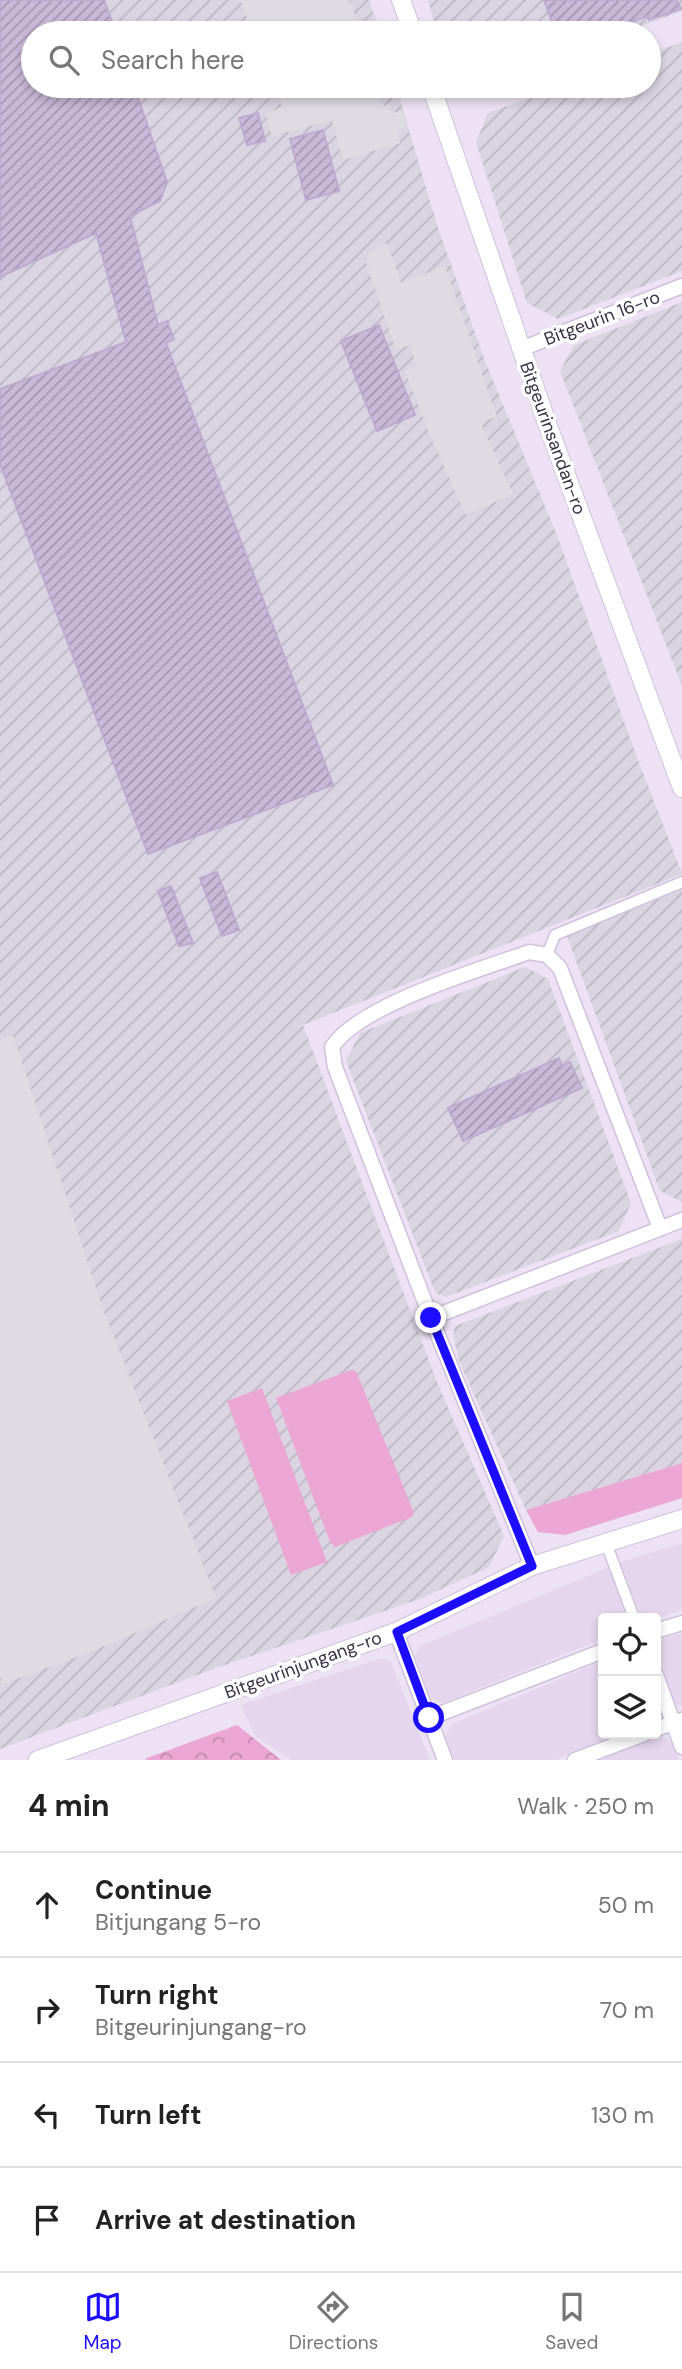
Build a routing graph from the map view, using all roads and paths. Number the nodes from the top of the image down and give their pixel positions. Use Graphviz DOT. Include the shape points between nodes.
graph roads {
  1 [pos="401,0"];
  2 [pos="408,21"];
  3 [pos="435,98"];
  4 [pos="682,286"];
  5 [pos="521,349"];
  6 [pos="681,783"];
  7 [pos="682,882"];
  8 [pos="547,955"];
  9 [pos="682,1220"];
  10 [pos="660,1228"];
  11 [pos="431,1318"];
  12 [pos="682,1520"];
  13 [pos="606,1543"];
  14 [pos="532,1566"];
  15 [pos="632,1613"];
  16 [pos="682,1623"];
  17 [pos="661,1629"];
  18 [pos="397,1632"];
  19 [pos="598,1653"];
  20 [pos="656,1676"];
  21 [pos="429,1718"];
  22 [pos="678,1721"];
  23 [pos="661,1727"];
  24 [pos="631,1739"];
  25 [pos="682,1747"];
  26 [pos="38,1760"];
  27 [pos="446,1760"];
  28 [pos="576,1760"];
  1 -- 2 [label="street"];
  3 -- 5 [label="street, Bitgeurinsandan-ro"];
  4 -- 5 [label="street, Bitgeurin 16-ro"];
  5 -- 6 [label="street, Bitgeurinsandan-ro"];
  7 -- 8 [label="street" via="555,934"];
  8 -- 10 [label="street" via="560,968"];
  8 -- 11 [label="street" via="528,951 379,1010 342,1031 332,1047 335,1067"];
  9 -- 10 [label="street"];
  10 -- 11 [label="street"];
  11 -- 14 [label="street"];
  12 -- 13 [label="street, Bitgeurinjungang-ro"];
  13 -- 14 [label="street, Bitgeurinjungang-ro"];
  13 -- 15 [label="street"];
  14 -- 18 [label="street, Bitgeurinjungang-ro"];
  16 -- 17 [label="street"];
  18 -- 21 [label="street"];
  18 -- 26 [label="street, Bitgeurinjungang-ro"];
  19 -- 21 [label="street"];
  20 -- 22 [label="street"];
  21 -- 27 [label="street"];
  22 -- 23 [label="street"];
  22 -- 25 [label="street"];
  24 -- 28 [label="street"];
}
